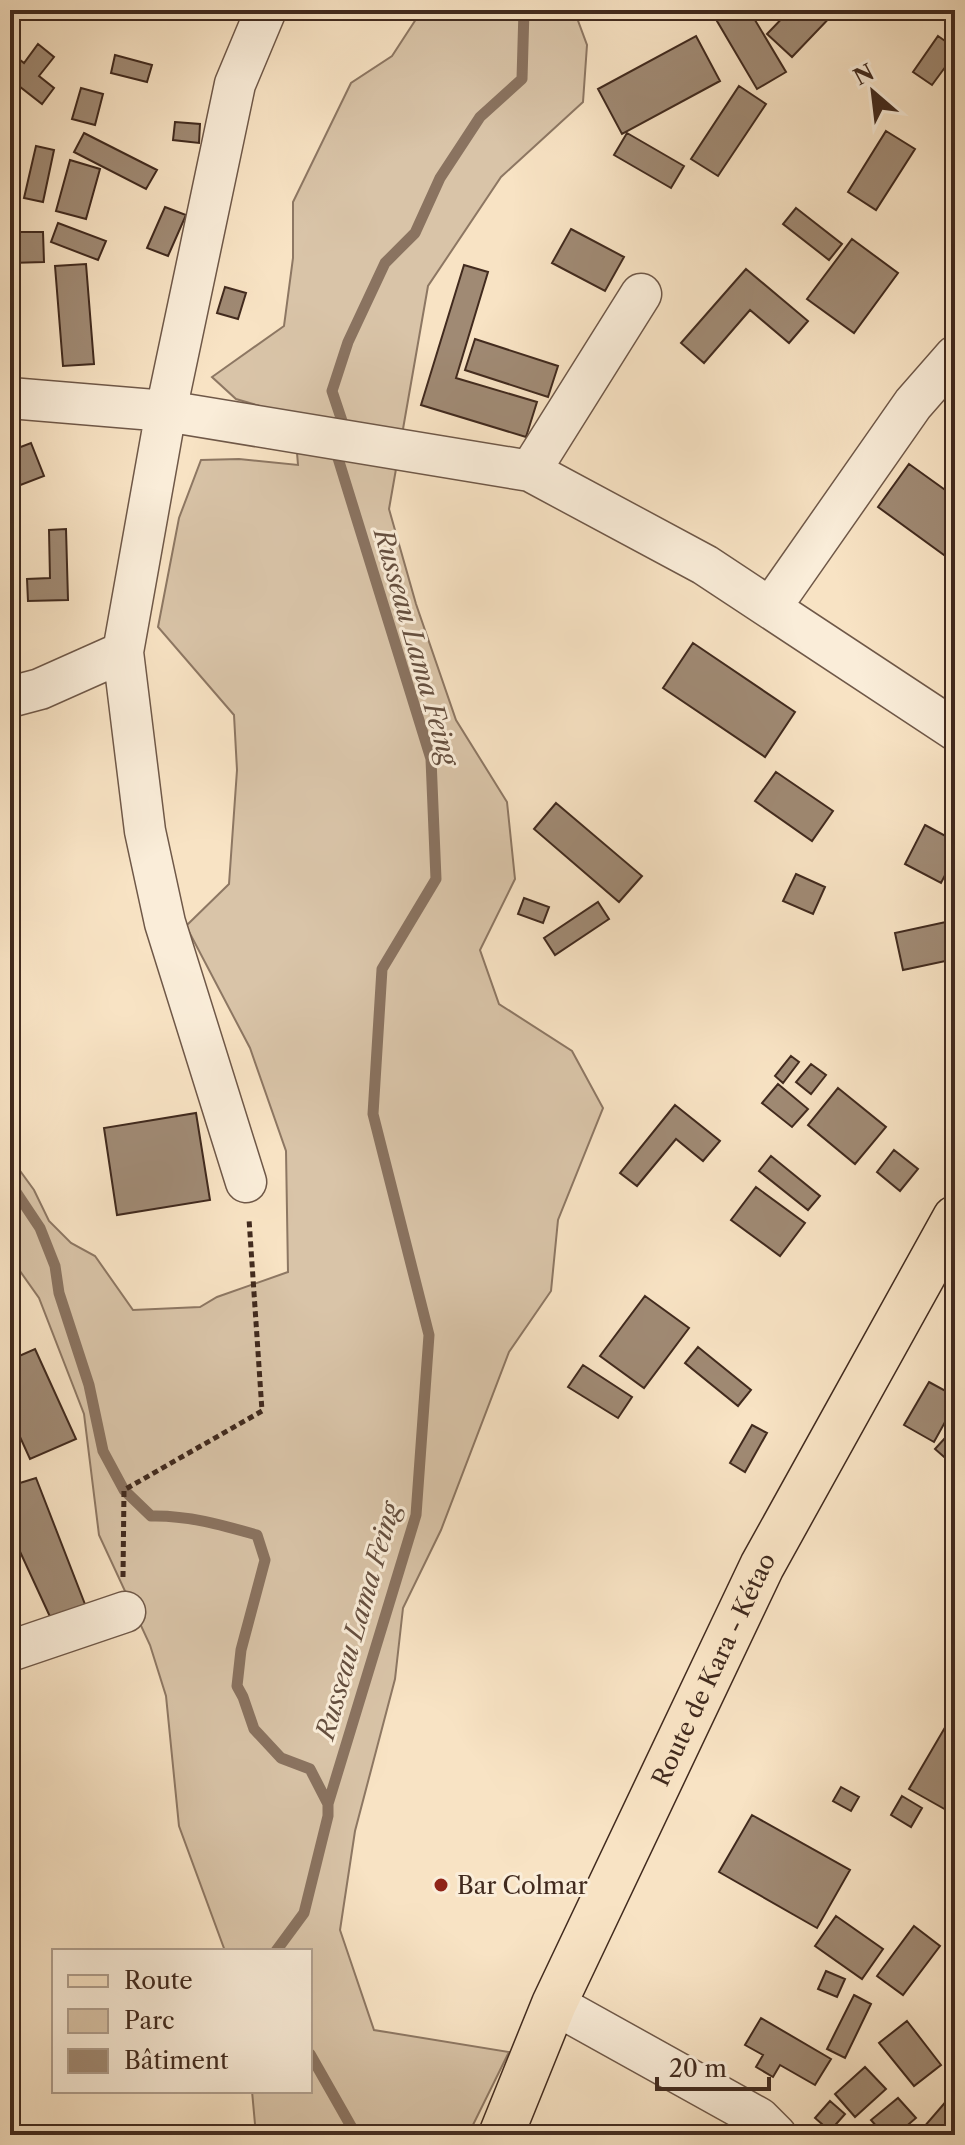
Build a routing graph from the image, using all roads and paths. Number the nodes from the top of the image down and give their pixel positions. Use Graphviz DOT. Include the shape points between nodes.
graph roads {
  1 [pos="266,10"];
  2 [pos="641,294"];
  3 [pos="955,356"];
  4 [pos="10,398"];
  5 [pos="166,411"];
  6 [pos="530,471"];
  7 [pos="771,607"];
  8 [pos="123,652"];
  9 [pos="10,697"];
  10 [pos="955,730"];
  11 [pos="246,1182"];
  12 [pos="955,1218"];
  13 [pos="125,1612"];
  14 [pos="10,1651"];
  15 [pos="554,2004"];
  16 [pos="501,2135"];
  17 [pos="776,2135"];
  1 -- 5 [label="street" via="235,84"];
  2 -- 6 [label="street"];
  3 -- 7 [label="street" via="913,404"];
  4 -- 5 [label="street"];
  5 -- 6 [label="street"];
  5 -- 8 [label="street"];
  6 -- 7 [label="street" via="705,565"];
  7 -- 10 [label="street"];
  8 -- 9 [label="street"];
  8 -- 11 [label="street" via="145,831 165,923"];
  11 -- 13 [label="path" via="262,1411 124,1490"];
  12 -- 15 [label="main road, Route de Kara - Kétao" via="762,1566"];
  13 -- 14 [label="street"];
  15 -- 16 [label="main road, Route de Kara - Kétao"];
  15 -- 17 [label="street" via="759,2118"];
}
